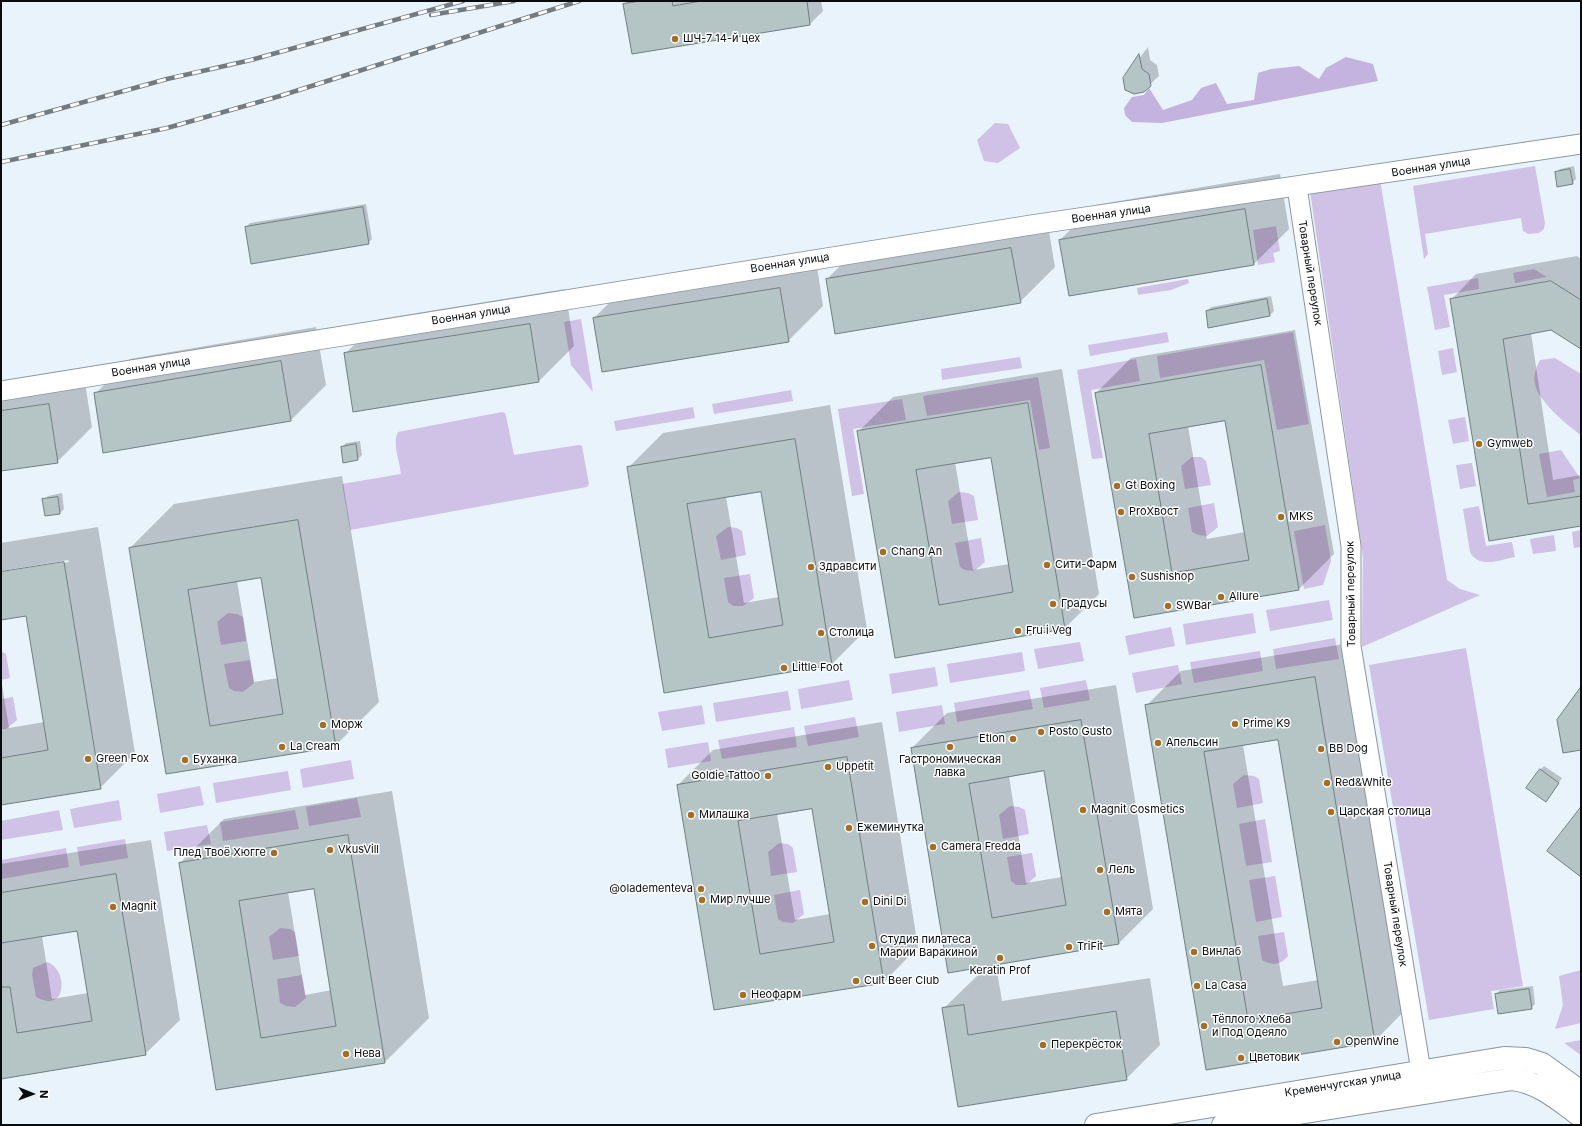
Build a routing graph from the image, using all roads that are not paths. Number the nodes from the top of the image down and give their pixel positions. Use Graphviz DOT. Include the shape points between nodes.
graph roads {
  1 [pos="1581,144"];
  2 [pos="1297,187"];
  3 [pos="1,390"];
  4 [pos="1421,1071"];
  5 [pos="1581,1092"];
  6 [pos="1581,1116"];
  7 [pos="1096,1125"];
  8 [pos="1223,1125"];
  1 -- 2 [label="street, Военная улица"];
  2 -- 3 [label="street, Военная улица" via="1031,225"];
  2 -- 4 [label="street, Товарный переулок" via="1351,546 1351,646"];
  4 -- 5 [label="street, Кременчугская улица" via="1504,1058 1526,1059 1542,1064"];
  4 -- 7 [label="street, Кременчугская улица"];
  6 -- 8 [label="street, Кременчугская улица" via="1541,1088 1526,1081 1512,1079"];
}
